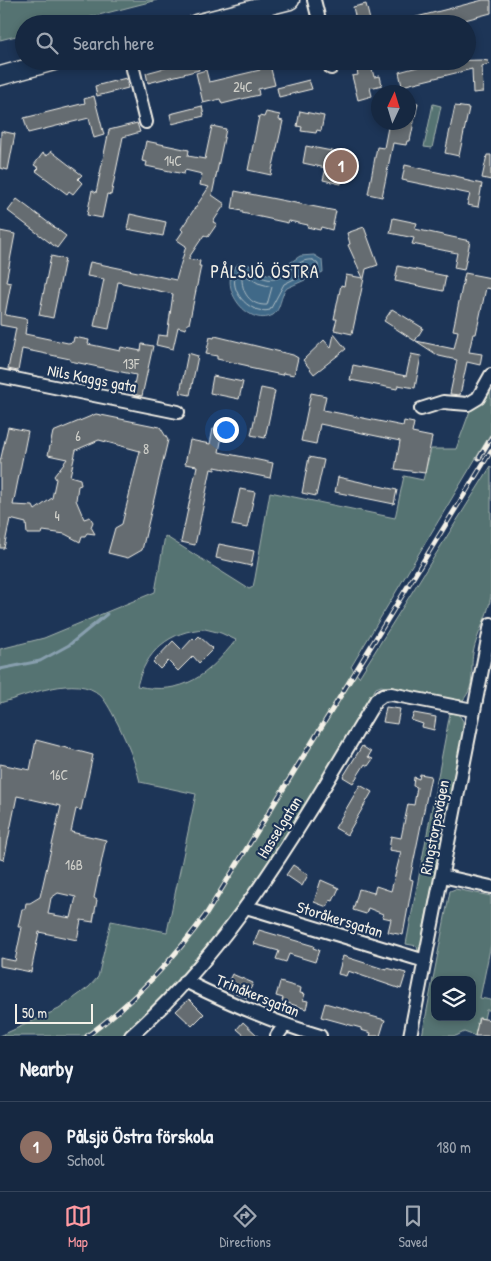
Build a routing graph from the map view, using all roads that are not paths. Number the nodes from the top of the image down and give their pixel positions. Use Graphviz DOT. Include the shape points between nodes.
graph roads {
  1 [pos="290,0"];
  2 [pos="314,0"];
  3 [pos="231,15"];
  4 [pos="318,15"];
  5 [pos="22,70"];
  6 [pos="132,70"];
  7 [pos="0,76"];
  8 [pos="146,122"];
  9 [pos="491,375"];
  10 [pos="0,376"];
  11 [pos="421,408"];
  12 [pos="178,412"];
  13 [pos="491,624"];
  14 [pos="486,676"];
  15 [pos="473,710"];
  16 [pos="442,876"];
  17 [pos="491,886"];
  18 [pos="246,907"];
  19 [pos="425,961"];
  20 [pos="185,981"];
  21 [pos="280,1031"];
  22 [pos="131,1036"];
  23 [pos="320,1036"];
  24 [pos="410,1036"];
  1 -- 3 [label="street"];
  2 -- 4 [label="street"];
  5 -- 7 [label="street"];
  6 -- 8 [label="street"];
  9 -- 11 [label="street" via="478,398 468,404 443,402"];
  10 -- 12 [label="street, Nils Kaggs gata"];
  13 -- 14 [label="street, Ringstorpsvägen"];
  14 -- 15 [label="street, Ringstorpsvägen"];
  15 -- 16 [label="street, Ringstorpsvägen"];
  15 -- 18 [label="street, Hasselgatan" via="391,694 383,694 376,700"];
  16 -- 17 [label="street"];
  16 -- 19 [label="street, Ringstorpsvägen"];
  18 -- 19 [label="street, Storåkersgatan"];
  18 -- 20 [label="street, Hasselgatan"];
  19 -- 24 [label="street, Ringstorpsvägen"];
  20 -- 21 [label="street, Trinåkersgatan"];
  20 -- 22 [label="street, Hasselgatan"];
  21 -- 23 [label="street, Trinåkersgatan"];
}
